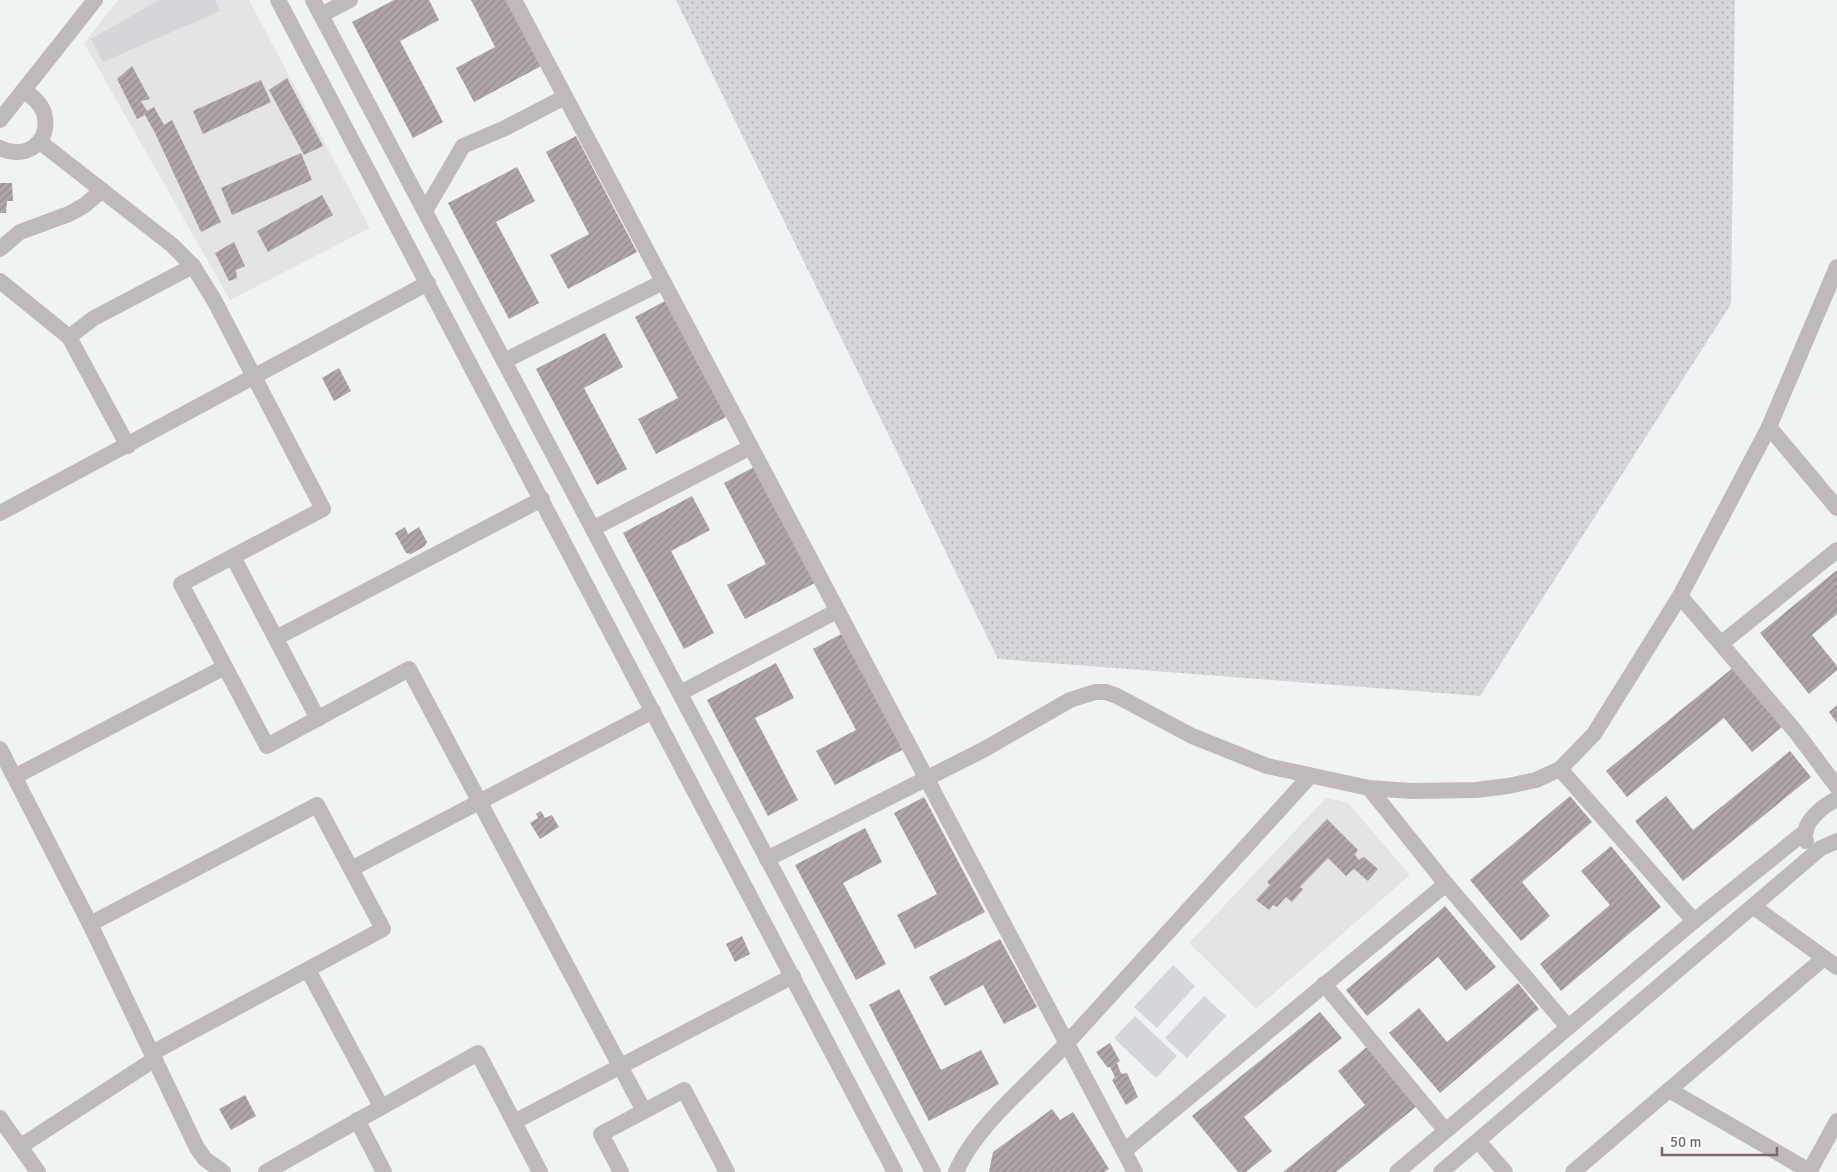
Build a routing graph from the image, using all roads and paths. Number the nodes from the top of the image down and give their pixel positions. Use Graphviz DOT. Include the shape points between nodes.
graph roads {
  1 [pos="94,0"];
  2 [pos="278,0"];
  3 [pos="313,0"];
  4 [pos="350,0"];
  5 [pos="514,0"];
  6 [pos="321,15"];
  7 [pos="24,90"];
  8 [pos="565,97"];
  9 [pos="1,116"];
  10 [pos="40,142"];
  11 [pos="0,148"];
  12 [pos="102,190"];
  13 [pos="425,211"];
  14 [pos="0,248"];
  15 [pos="193,266"];
  16 [pos="1837,267"];
  17 [pos="0,281"];
  18 [pos="663,282"];
  19 [pos="428,283"];
  20 [pos="69,337"];
  21 [pos="504,362"];
  22 [pos="254,377"];
  23 [pos="1769,427"];
  24 [pos="128,446"];
  25 [pos="751,447"];
  26 [pos="542,499"];
  27 [pos="1837,508"];
  28 [pos="0,513"];
  29 [pos="594,528"];
  30 [pos="1837,550"];
  31 [pos="233,558"];
  32 [pos="1680,596"];
  33 [pos="837,611"];
  34 [pos="276,638"];
  35 [pos="1722,643"];
  36 [pos="225,667"];
  37 [pos="680,694"];
  38 [pos="653,711"];
  39 [pos="318,719"];
  40 [pos="0,749"];
  41 [pos="1560,769"];
  42 [pos="16,776"];
  43 [pos="1310,776"];
  44 [pos="926,778"];
  45 [pos="1837,787"];
  46 [pos="1369,788"];
  47 [pos="1837,799"];
  48 [pos="479,802"];
  49 [pos="1806,831"];
  50 [pos="1830,848"];
  51 [pos="767,859"];
  52 [pos="351,870"];
  53 [pos="1446,884"];
  54 [pos="1754,907"];
  55 [pos="1694,921"];
  56 [pos="90,924"];
  57 [pos="1830,962"];
  58 [pos="308,970"];
  59 [pos="793,976"];
  60 [pos="1324,984"];
  61 [pos="1568,1027"];
  62 [pos="1066,1044"];
  63 [pos="154,1056"];
  64 [pos="620,1067"];
  65 [pos="1669,1090"];
  66 [pos="381,1106"];
  67 [pos="644,1111"];
  68 [pos="0,1118"];
  69 [pos="357,1120"];
  70 [pos="1837,1121"];
  71 [pos="514,1122"];
  72 [pos="1445,1130"];
  73 [pos="1478,1141"];
  74 [pos="21,1146"];
  75 [pos="1124,1151"];
  76 [pos="38,1172"];
  77 [pos="223,1172"];
  78 [pos="266,1172"];
  79 [pos="384,1172"];
  80 [pos="540,1172"];
  81 [pos="622,1172"];
  82 [pos="727,1172"];
  83 [pos="895,1172"];
  84 [pos="933,1172"];
  85 [pos="956,1172"];
  86 [pos="1135,1172"];
  87 [pos="1397,1172"];
  88 [pos="1441,1172"];
  89 [pos="1505,1172"];
  90 [pos="1573,1172"];
  91 [pos="1810,1172"];
  1 -- 7 [label="street"];
  2 -- 19 [label="street"];
  3 -- 6 [label="street"];
  4 -- 6 [label="street"];
  5 -- 8 [label="street"];
  6 -- 13 [label="street"];
  7 -- 9 [label="street"];
  7 -- 10 [label="street" via="44,113"];
  8 -- 13 [label="street" via="463,146"];
  8 -- 18 [label="street"];
  10 -- 11 [label="street" via="26,152"];
  10 -- 12 [label="street"];
  12 -- 14 [label="street" via="85,205 20,232"];
  12 -- 15 [label="street"];
  13 -- 21 [label="street"];
  15 -- 20 [label="street" via="94,318"];
  15 -- 22 [label="street"];
  16 -- 23 [label="street"];
  17 -- 20 [label="street"];
  18 -- 21 [label="street"];
  18 -- 25 [label="street"];
  19 -- 22 [label="street"];
  19 -- 26 [label="street"];
  20 -- 24 [label="street"];
  21 -- 29 [label="street"];
  22 -- 24 [label="street"];
  22 -- 31 [label="street" via="324,509"];
  23 -- 27 [label="street"];
  23 -- 32 [label="street"];
  24 -- 28 [label="street"];
  25 -- 29 [label="street"];
  25 -- 33 [label="street"];
  26 -- 34 [label="street"];
  26 -- 38 [label="street"];
  29 -- 37 [label="street"];
  30 -- 35 [label="street"];
  31 -- 34 [label="street"];
  31 -- 36 [label="street" via="181,584"];
  32 -- 35 [label="street"];
  32 -- 41 [label="street" via="1594,734"];
  33 -- 37 [label="street"];
  33 -- 44 [label="street"];
  34 -- 39 [label="street"];
  35 -- 45 [label="street"];
  36 -- 39 [label="street" via="266,746"];
  36 -- 42 [label="street"];
  37 -- 51 [label="street"];
  38 -- 48 [label="street"];
  38 -- 59 [label="street"];
  39 -- 48 [label="street" via="409,669"];
  40 -- 42 [label="street"];
  41 -- 46 [label="street" via="1536,780 1492,788 1443,792"];
  41 -- 55 [label="street"];
  42 -- 56 [label="street"];
  43 -- 44 [label="street" via="1267,766 1226,751 1117,696 1096,692 1056,707 983,750"];
  43 -- 46 [label="street"];
  43 -- 62 [label="street"];
  44 -- 51 [label="street"];
  44 -- 62 [label="street"];
  46 -- 53 [label="street"];
  47 -- 49 [label="street" via="1815,815"];
  48 -- 52 [label="street"];
  48 -- 64 [label="street"];
  49 -- 50 [label="street" via="1806,842 1810,846"];
  49 -- 55 [label="street"];
  50 -- 54 [label="street"];
  51 -- 84 [label="street"];
  52 -- 56 [label="street" via="316,805"];
  52 -- 58 [label="street" via="383,929"];
  53 -- 60 [label="street"];
  53 -- 61 [label="street"];
  54 -- 57 [label="street"];
  54 -- 73 [label="street"];
  55 -- 61 [label="street"];
  56 -- 63 [label="street"];
  57 -- 65 [label="street"];
  58 -- 63 [label="street"];
  58 -- 66 [label="street"];
  59 -- 64 [label="street"];
  59 -- 83 [label="street"];
  60 -- 72 [label="street"];
  60 -- 75 [label="street"];
  61 -- 72 [label="street"];
  62 -- 75 [label="street"];
  62 -- 85 [label="street" via="987,1126 962,1158"];
  63 -- 74 [label="street"];
  63 -- 77 [label="street" via="198,1151"];
  64 -- 67 [label="street"];
  64 -- 71 [label="street"];
  65 -- 90 [label="street"];
  65 -- 91 [label="street"];
  66 -- 69 [label="street"];
  66 -- 71 [label="street" via="478,1053"];
  67 -- 81 [label="street" via="601,1134"];
  67 -- 82 [label="street" via="684,1090"];
  68 -- 74 [label="street"];
  69 -- 78 [label="street"];
  69 -- 79 [label="street"];
  70 -- 91 [label="street"];
  71 -- 80 [label="street"];
  72 -- 87 [label="street"];
  73 -- 88 [label="street"];
  73 -- 89 [label="street"];
  74 -- 76 [label="street"];
  75 -- 86 [label="street"];
}
